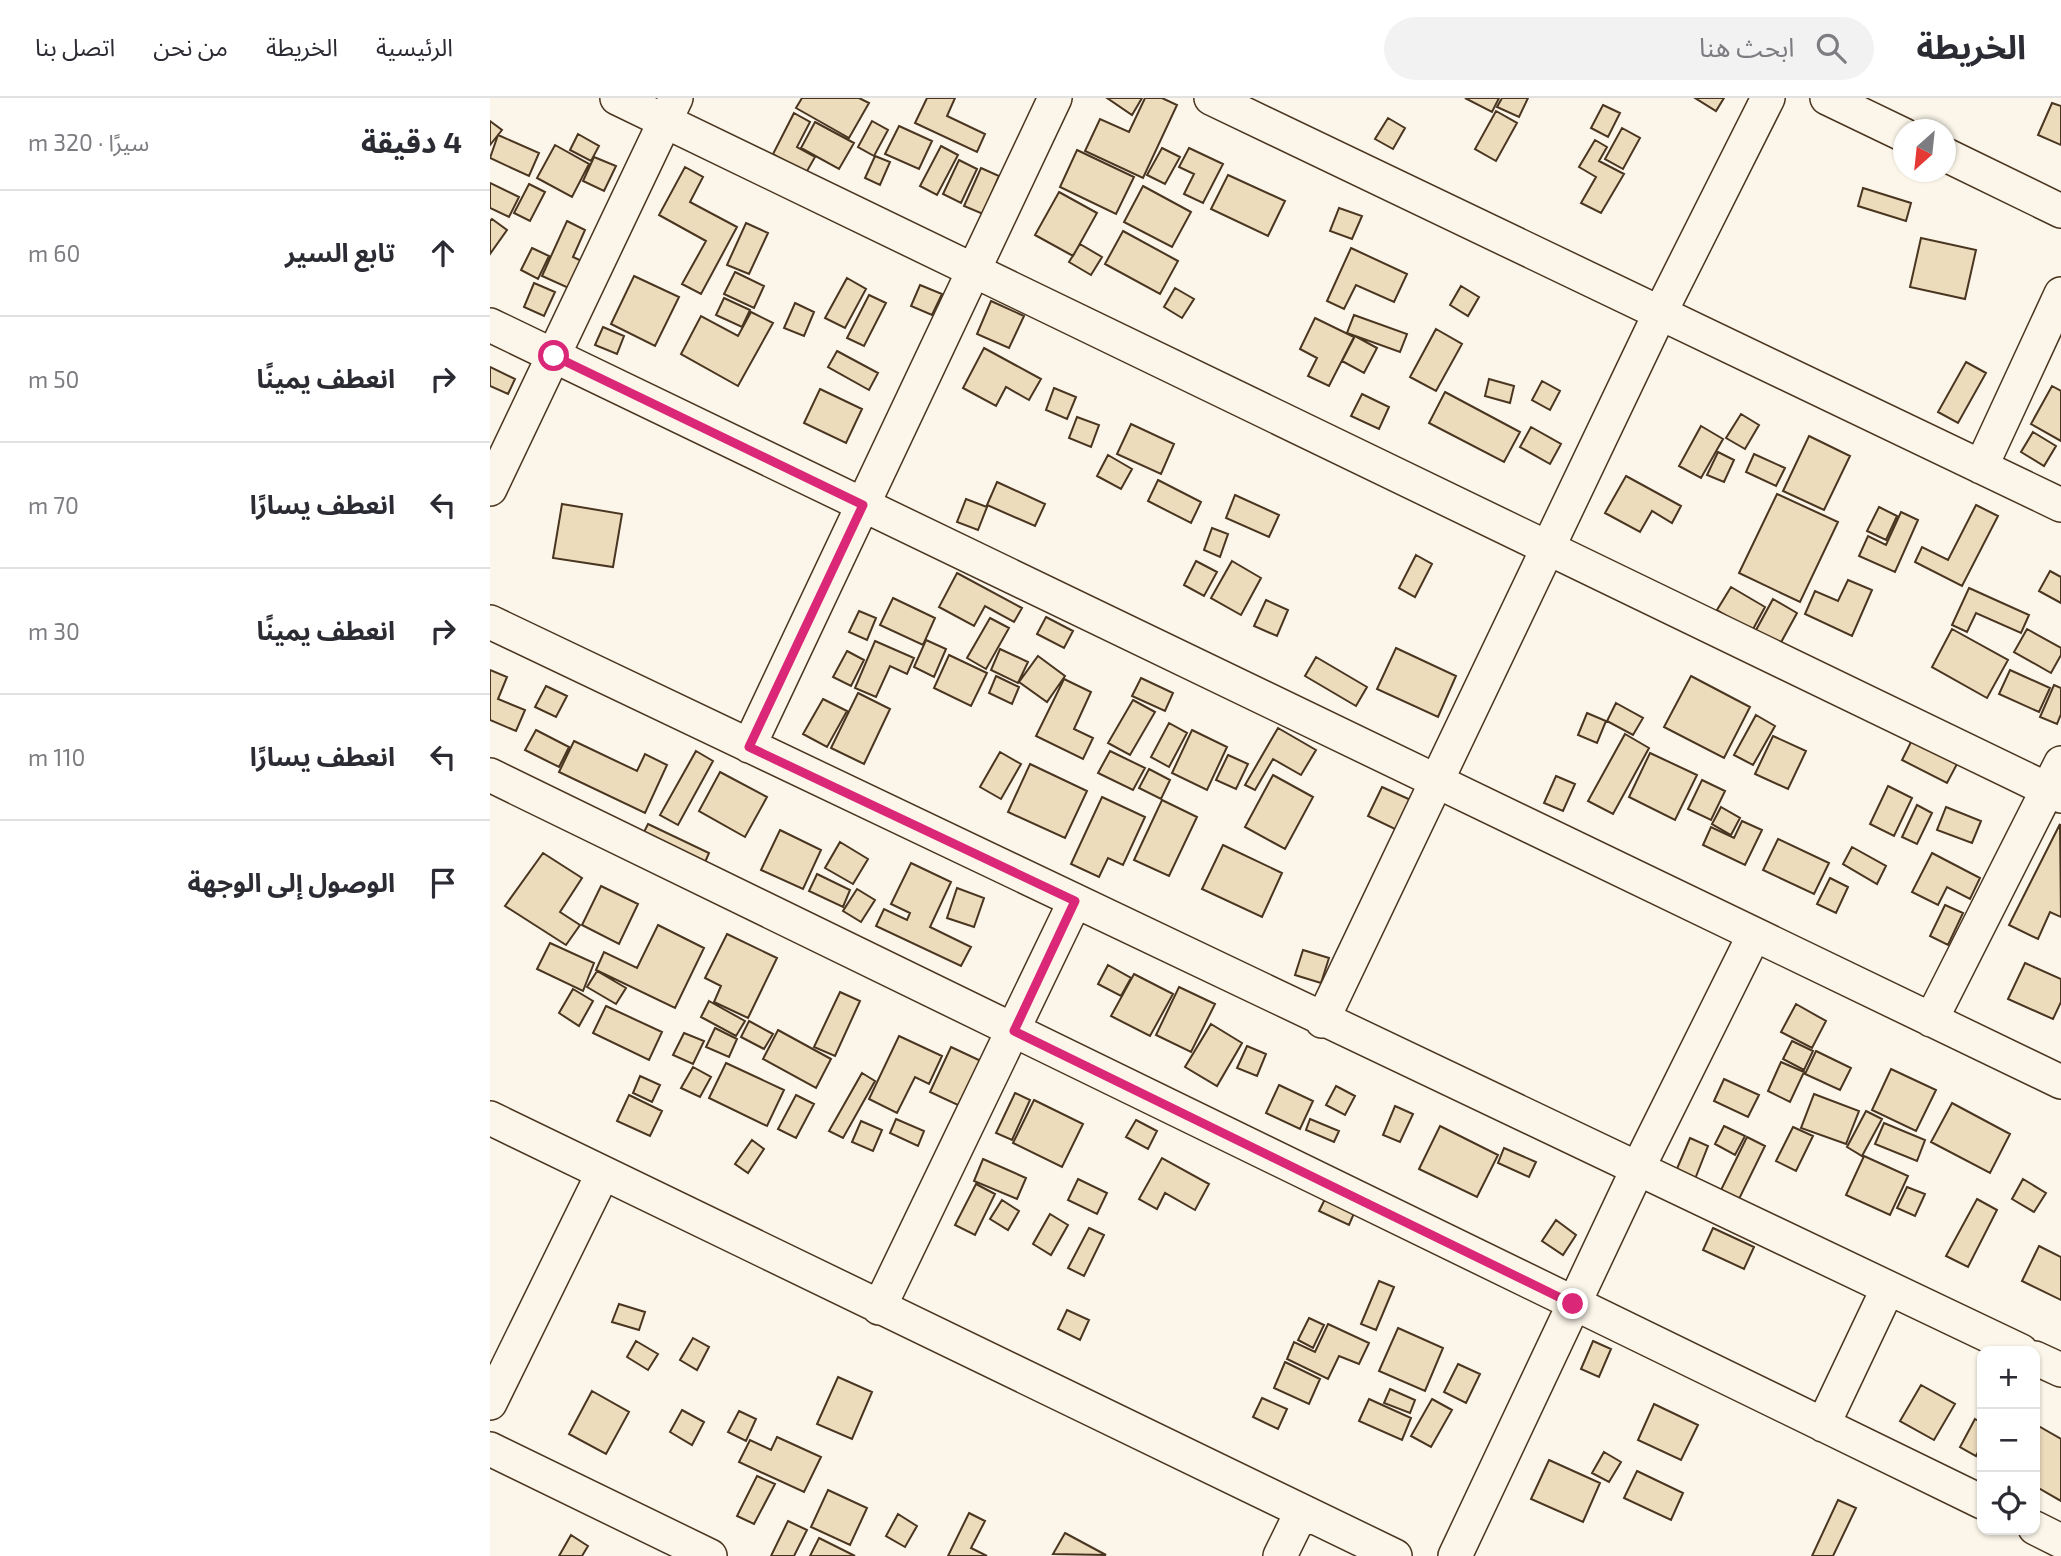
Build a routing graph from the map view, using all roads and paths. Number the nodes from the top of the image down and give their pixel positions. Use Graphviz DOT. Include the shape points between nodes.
graph roads {
  1 [pos="617,98"];
  2 [pos="1055,98"];
  3 [pos="1212,98"];
  4 [pos="1768,98"];
  5 [pos="1827,98"];
  6 [pos="670,110"];
  7 [pos="1893,130"];
  8 [pos="1956,160"];
  9 [pos="2061,211"];
  10 [pos="974,270"];
  11 [pos="2061,295"];
  12 [pos="1660,313"];
  13 [pos="490,325"];
  14 [pos="554,356"];
  15 [pos="1981,467"];
  16 [pos="490,489"];
  17 [pos="863,505"];
  18 [pos="2061,505"];
  19 [pos="1547,548"];
  20 [pos="490,622"];
  21 [pos="749,747"];
  22 [pos="490,775"];
  23 [pos="1434,780"];
  24 [pos="2057,783"];
  25 [pos="1075,901"];
  26 [pos="1754,935"];
  27 [pos="1931,1020"];
  28 [pos="1322,1021"];
  29 [pos="1014,1031"];
  30 [pos="2061,1082"];
  31 [pos="490,1118"];
  32 [pos="1638,1168"];
  33 [pos="603,1173"];
  34 [pos="1888,1288"];
  35 [pos="1573,1304"];
  36 [pos="879,1308"];
  37 [pos="2010,1346"];
  38 [pos="500,1359"];
  39 [pos="2040,1360"];
  40 [pos="2061,1370"];
  41 [pos="490,1403"];
  42 [pos="1823,1424"];
  43 [pos="490,1449"];
  44 [pos="1977,1500"];
  45 [pos="1302,1511"];
  46 [pos="2040,1530"];
  47 [pos="2061,1541"];
  48 [pos="710,1556"];
  49 [pos="1280,1556"];
  50 [pos="1395,1556"];
  51 [pos="1455,1556"];
  1 -- 6 [label="street"];
  2 -- 10 [label="street"];
  3 -- 12 [label="street"];
  4 -- 12 [label="street"];
  5 -- 7 [label="street"];
  6 -- 10 [label="street"];
  6 -- 14 [label="street"];
  8 -- 9 [label="street"];
  10 -- 17 [label="street"];
  10 -- 19 [label="street"];
  11 -- 15 [label="street"];
  12 -- 15 [label="street"];
  12 -- 19 [label="street"];
  13 -- 14 [label="street"];
  14 -- 16 [label="street"];
  14 -- 17 [label="street"];
  15 -- 18 [label="street"];
  17 -- 21 [label="street"];
  17 -- 23 [label="street"];
  19 -- 23 [label="street"];
  19 -- 24 [label="street"];
  20 -- 21 [label="street"];
  21 -- 25 [label="street"];
  22 -- 29 [label="street"];
  23 -- 26 [label="street"];
  23 -- 28 [label="street"];
  24 -- 27 [label="street"];
  25 -- 28 [label="street"];
  25 -- 29 [label="street"];
  26 -- 27 [label="street"];
  26 -- 32 [label="street"];
  27 -- 30 [label="street"];
  28 -- 32 [label="street"];
  29 -- 35 [label="street"];
  29 -- 36 [label="street"];
  31 -- 33 [label="street"];
  32 -- 34 [label="street"];
  32 -- 35 [label="street"];
  33 -- 36 [label="street"];
  33 -- 38 [label="street"];
  34 -- 37 [label="street"];
  34 -- 42 [label="street"];
  35 -- 42 [label="street"];
  35 -- 51 [label="street"];
  36 -- 45 [label="street"];
  38 -- 41 [label="street"];
  39 -- 40 [label="street"];
  42 -- 44 [label="street"];
  43 -- 48 [label="street"];
  45 -- 49 [label="street"];
  45 -- 50 [label="street"];
  46 -- 47 [label="street"];
}
